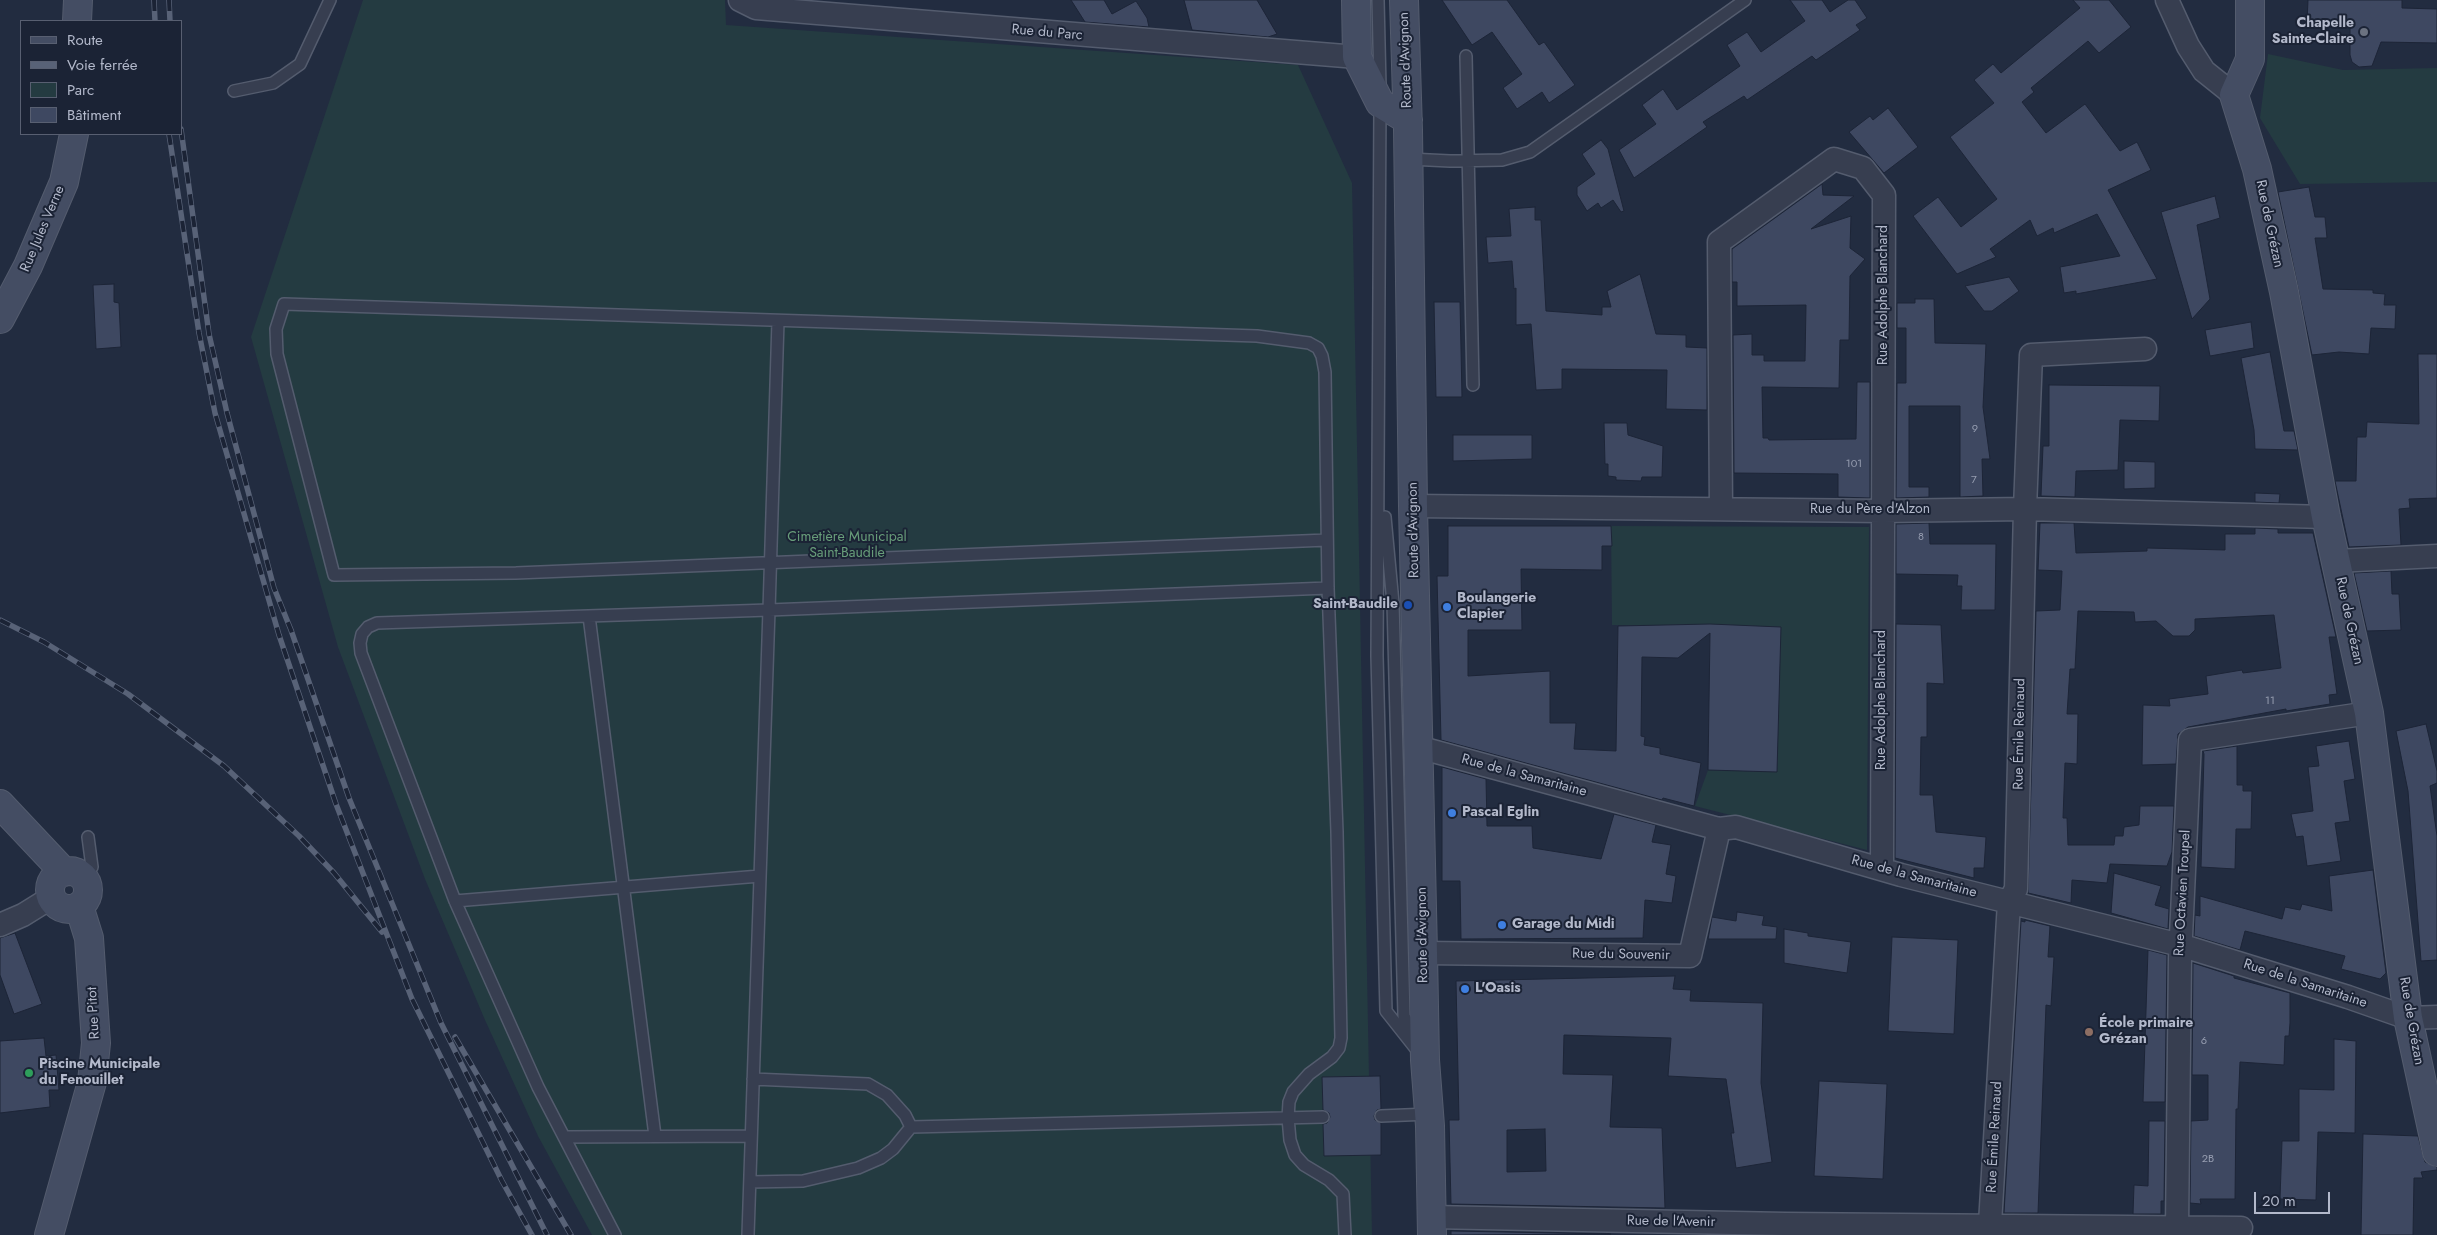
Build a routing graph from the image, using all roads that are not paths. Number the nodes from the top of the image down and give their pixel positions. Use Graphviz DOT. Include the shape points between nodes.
graph roads {
  1 [pos="78,0"];
  2 [pos="330,0"];
  3 [pos="740,0"];
  4 [pos="1356,0"];
  5 [pos="1378,0"];
  6 [pos="1404,0"];
  7 [pos="2167,0"];
  8 [pos="2250,0"];
  9 [pos="1738,2"];
  10 [pos="78,20"];
  11 [pos="1466,56"];
  12 [pos="1357,57"];
  13 [pos="234,91"];
  14 [pos="2234,95"];
  15 [pos="1380,103"];
  16 [pos="1408,120"];
  17 [pos="74,135"];
  18 [pos="1409,159"];
  19 [pos="1468,161"];
  20 [pos="0,320"];
  21 [pos="778,320"];
  22 [pos="2145,349"];
  23 [pos="1473,385"];
  24 [pos="1379,457"];
  25 [pos="1413,506"];
  26 [pos="1722,509"];
  27 [pos="2025,509"];
  28 [pos="1883,511"];
  29 [pos="2326,517"];
  30 [pos="1327,540"];
  31 [pos="2437,556"];
  32 [pos="2336,560"];
  33 [pos="770,563"];
  34 [pos="1328,588"];
  35 [pos="769,610"];
  36 [pos="589,616"];
  37 [pos="2369,713"];
  38 [pos="1418,747"];
  39 [pos="0,804"];
  40 [pos="1719,829"];
  41 [pos="88,837"];
  42 [pos="1882,869"];
  43 [pos="72,874"];
  44 [pos="760,876"];
  45 [pos="623,887"];
  46 [pos="52,897"];
  47 [pos="455,901"];
  48 [pos="2009,902"];
  49 [pos="79,906"];
  50 [pos="0,925"];
  51 [pos="2180,945"];
  52 [pos="1423,953"];
  53 [pos="2437,1017"];
  54 [pos="2408,1018"];
  55 [pos="1425,1060"];
  56 [pos="753,1079"];
  57 [pos="1381,1116"];
  58 [pos="1323,1117"];
  59 [pos="1419,1117"];
  60 [pos="1288,1118"];
  61 [pos="911,1127"];
  62 [pos="655,1136"];
  63 [pos="751,1136"];
  64 [pos="564,1137"];
  65 [pos="2437,1152"];
  66 [pos="750,1182"];
  67 [pos="1990,1224"];
  68 [pos="2177,1228"];
  69 [pos="2241,1228"];
  70 [pos="1785,1229"];
  71 [pos="1425,1231"];
  72 [pos="2110,1231"];
  73 [pos="49,1235"];
  74 [pos="615,1235"];
  75 [pos="748,1235"];
  76 [pos="1345,1235"];
  1 -- 10 [label="street"];
  2 -- 13 [label="lane" via="300,64 273,83"];
  3 -- 12 [label="street, Rue du Parc" via="756,8"];
  4 -- 12 [label="street, Route d'Avignon"];
  5 -- 15 [label="lane"];
  6 -- 16 [label="street, Route d'Avignon"];
  7 -- 14 [label="street" via="2188,46 2204,71"];
  8 -- 14 [label="street" via="2250,59"];
  9 -- 19 [label="lane" via="1530,152 1502,160"];
  11 -- 19 [label="lane"];
  12 -- 15 [label="street, Route d'Avignon"];
  14 -- 29 [label="street, Rue de Grézan" via="2257,169 2284,292"];
  15 -- 16 [label="street, Route d'Avignon"];
  15 -- 24 [label="lane"];
  16 -- 18 [label="street, Route d'Avignon"];
  17 -- 20 [label="street, Rue Jules Verne" via="64,182 28,266"];
  18 -- 19 [label="lane"];
  18 -- 25 [label="street, Route d'Avignon"];
  19 -- 23 [label="lane"];
  21 -- 30 [label="lane" via="1257,336 1309,343 1318,348 1325,372"];
  21 -- 33 [label="lane"];
  21 -- 33 [label="lane" via="284,304 276,329 277,354 334,575 516,573"];
  22 -- 27 [label="street, Rue Émile Reinaud" via="2032,355"];
  24 -- 55 [label="lane" via="1393,603 1404,1016"];
  24 -- 55 [label="lane" via="1377,656 1386,1011"];
  25 -- 26 [label="street, Rue du Père d'Alzon"];
  25 -- 38 [label="street, Route d'Avignon"];
  26 -- 28 [label="street, Rue du Père d'Alzon"];
  26 -- 28 [label="street, Rue Adolphe Blanchard" via="1719,242 1834,159 1863,168 1884,195"];
  27 -- 28 [label="street, Rue du Père d'Alzon"];
  27 -- 29 [label="street, Rue du Père d'Alzon"];
  27 -- 48 [label="street, Rue Émile Reinaud" via="2016,888"];
  28 -- 42 [label="street, Rue Adolphe Blanchard"];
  29 -- 32 [label="street, Rue de Grézan"];
  30 -- 33 [label="lane"];
  30 -- 34 [label="lane"];
  31 -- 32 [label="street"];
  32 -- 37 [label="street, Rue de Grézan"];
  33 -- 35 [label="lane"];
  34 -- 35 [label="lane"];
  34 -- 60 [label="lane" via="1341,1038 1332,1057 1293,1092"];
  35 -- 36 [label="lane"];
  35 -- 44 [label="lane"];
  36 -- 45 [label="lane"];
  36 -- 47 [label="lane" via="377,623 362,634 361,653"];
  37 -- 51 [label="street, Rue Octavien Troupel" via="2190,740"];
  37 -- 54 [label="street, Rue de Grézan"];
  38 -- 40 [label="street, Rue de la Samaritaine"];
  38 -- 52 [label="street, Route d'Avignon"];
  39 -- 43 [label="street"];
  40 -- 42 [label="street, Rue de la Samaritaine" via="1736,827"];
  40 -- 52 [label="street, Rue du Souvenir" via="1690,956"];
  41 -- 43 [label="lane" via="92,867"];
  42 -- 48 [label="street, Rue de la Samaritaine"];
  43 -- 46 [label="street" via="54,880"];
  43 -- 49 [label="street" via="85,879 88,891"];
  44 -- 45 [label="lane"];
  44 -- 56 [label="lane"];
  45 -- 47 [label="lane"];
  45 -- 62 [label="lane"];
  46 -- 49 [label="street" via="67,909"];
  46 -- 50 [label="street"];
  47 -- 64 [label="lane" via="538,1087"];
  48 -- 51 [label="street, Rue de la Samaritaine"];
  48 -- 67 [label="street, Rue Émile Reinaud"];
  49 -- 73 [label="street, Rue Pitot" via="89,938 96,1043 92,1082"];
  51 -- 54 [label="street, Rue de la Samaritaine"];
  51 -- 68 [label="street, Rue Octavien Troupel"];
  52 -- 55 [label="street, Route d'Avignon"];
  53 -- 54 [label="street"];
  54 -- 65 [label="street, Rue de Grézan"];
  55 -- 59 [label="street, Route d'Avignon"];
  56 -- 61 [label="lane" via="868,1084 888,1095"];
  56 -- 63 [label="lane"];
  57 -- 59 [label="lane"];
  58 -- 60 [label="lane"];
  59 -- 71 [label="street, Route d'Avignon"];
  60 -- 61 [label="lane"];
  60 -- 76 [label="lane" via="1295,1154 1304,1165 1329,1180 1343,1194"];
  61 -- 66 [label="lane" via="893,1149 858,1168 803,1181"];
  62 -- 63 [label="lane"];
  62 -- 64 [label="lane"];
  63 -- 66 [label="lane"];
  64 -- 74 [label="lane"];
  66 -- 75 [label="lane"];
  67 -- 70 [label="street, Rue de l'Avenir"];
  67 -- 72 [label="street, Rue de l'Avenir"];
  68 -- 69 [label="street, Rue de l'Avenir"];
  68 -- 72 [label="street, Rue de l'Avenir"];
  70 -- 71 [label="street, Rue de l'Avenir"];
}
